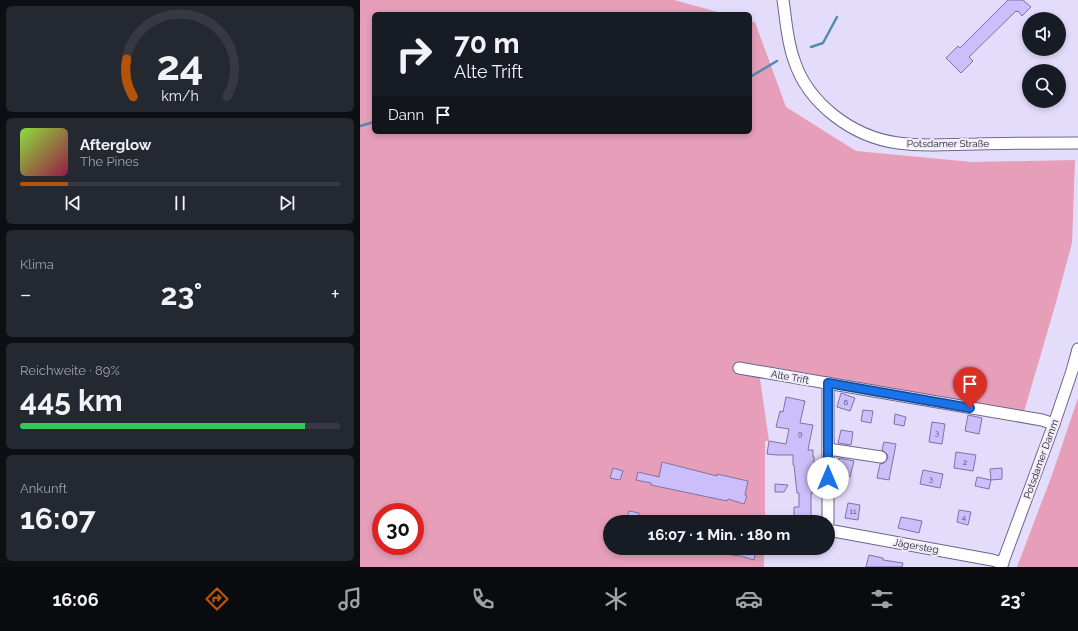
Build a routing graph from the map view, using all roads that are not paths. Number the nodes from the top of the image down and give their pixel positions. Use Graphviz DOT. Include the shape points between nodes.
graph roads {
  1 [pos="783,0"];
  2 [pos="1078,142"];
  3 [pos="1078,349"];
  4 [pos="739,368"];
  5 [pos="828,383"];
  6 [pos="1054,424"];
  7 [pos="828,449"];
  8 [pos="881,457"];
  9 [pos="828,515"];
  10 [pos="835,531"];
  11 [pos="1002,565"];
  1 -- 2 [label="street, Potsdamer Straße" via="794,61 803,80 830,113 859,131 873,137 911,144"];
  3 -- 6 [label="street, Potsdamer Damm"];
  4 -- 5 [label="street, Alte Trift"];
  5 -- 6 [label="street, Alte Trift"];
  5 -- 7 [label="street"];
  6 -- 11 [label="street, Potsdamer Damm"];
  7 -- 8 [label="street"];
  7 -- 9 [label="street"];
  10 -- 11 [label="street, Jägersteg" via="992,560"];
}
